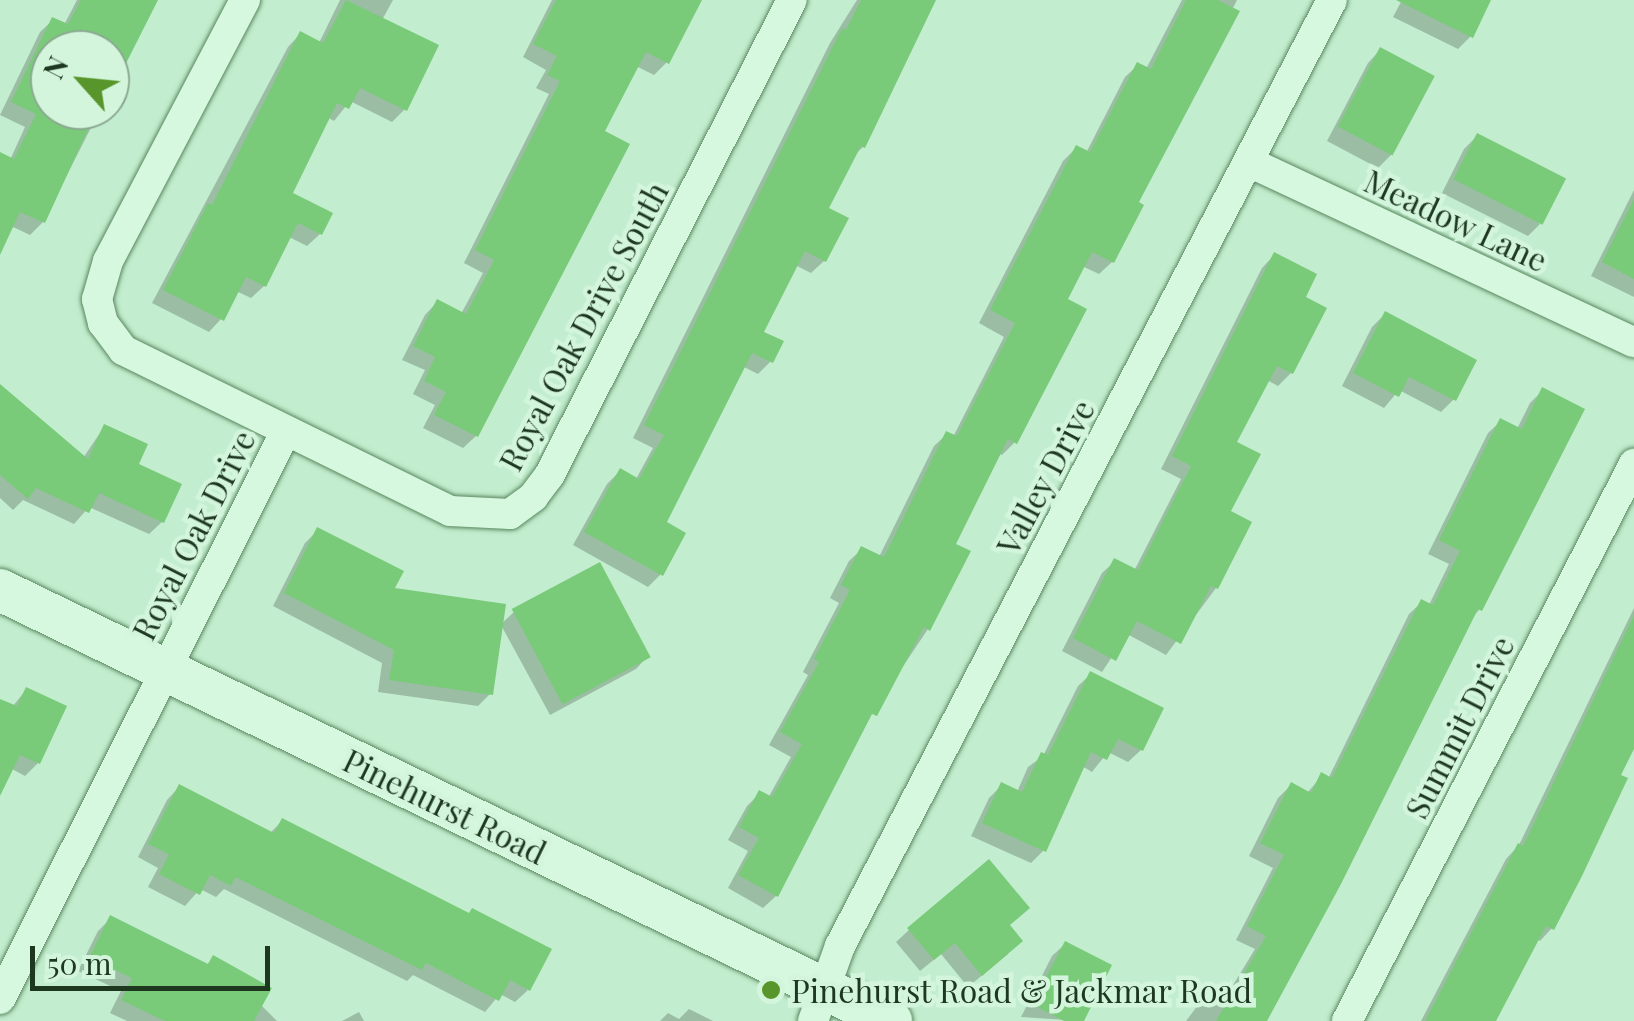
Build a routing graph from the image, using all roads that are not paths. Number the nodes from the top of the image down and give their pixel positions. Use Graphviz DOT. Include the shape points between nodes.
graph roads {
  1 [pos="244,0"];
  2 [pos="792,0"];
  3 [pos="1332,0"];
  4 [pos="1249,162"];
  5 [pos="1634,342"];
  6 [pos="286,430"];
  7 [pos="1634,464"];
  8 [pos="0,590"];
  9 [pos="163,671"];
  10 [pos="0,999"];
  11 [pos="820,1005"];
  12 [pos="891,1021"];
  13 [pos="1347,1021"];
  1 -- 6 [label="street, Royal Oak Drive South" via="108,260 97,298 103,323 123,350"];
  2 -- 6 [label="street, Royal Oak Drive South" via="533,497 510,514 450,512"];
  3 -- 4 [label="street, Valley Drive"];
  4 -- 5 [label="street, Meadow Lane"];
  4 -- 11 [label="street, Valley Drive" via="840,946"];
  6 -- 9 [label="street, Royal Oak Drive"];
  7 -- 13 [label="street, Summit Drive"];
  8 -- 9 [label="street, Pinehurst Road"];
  9 -- 10 [label="street, Royal Oak Drive"];
  9 -- 11 [label="street, Pinehurst Road"];
  11 -- 12 [label="street, Pinehurst Road"];
}
